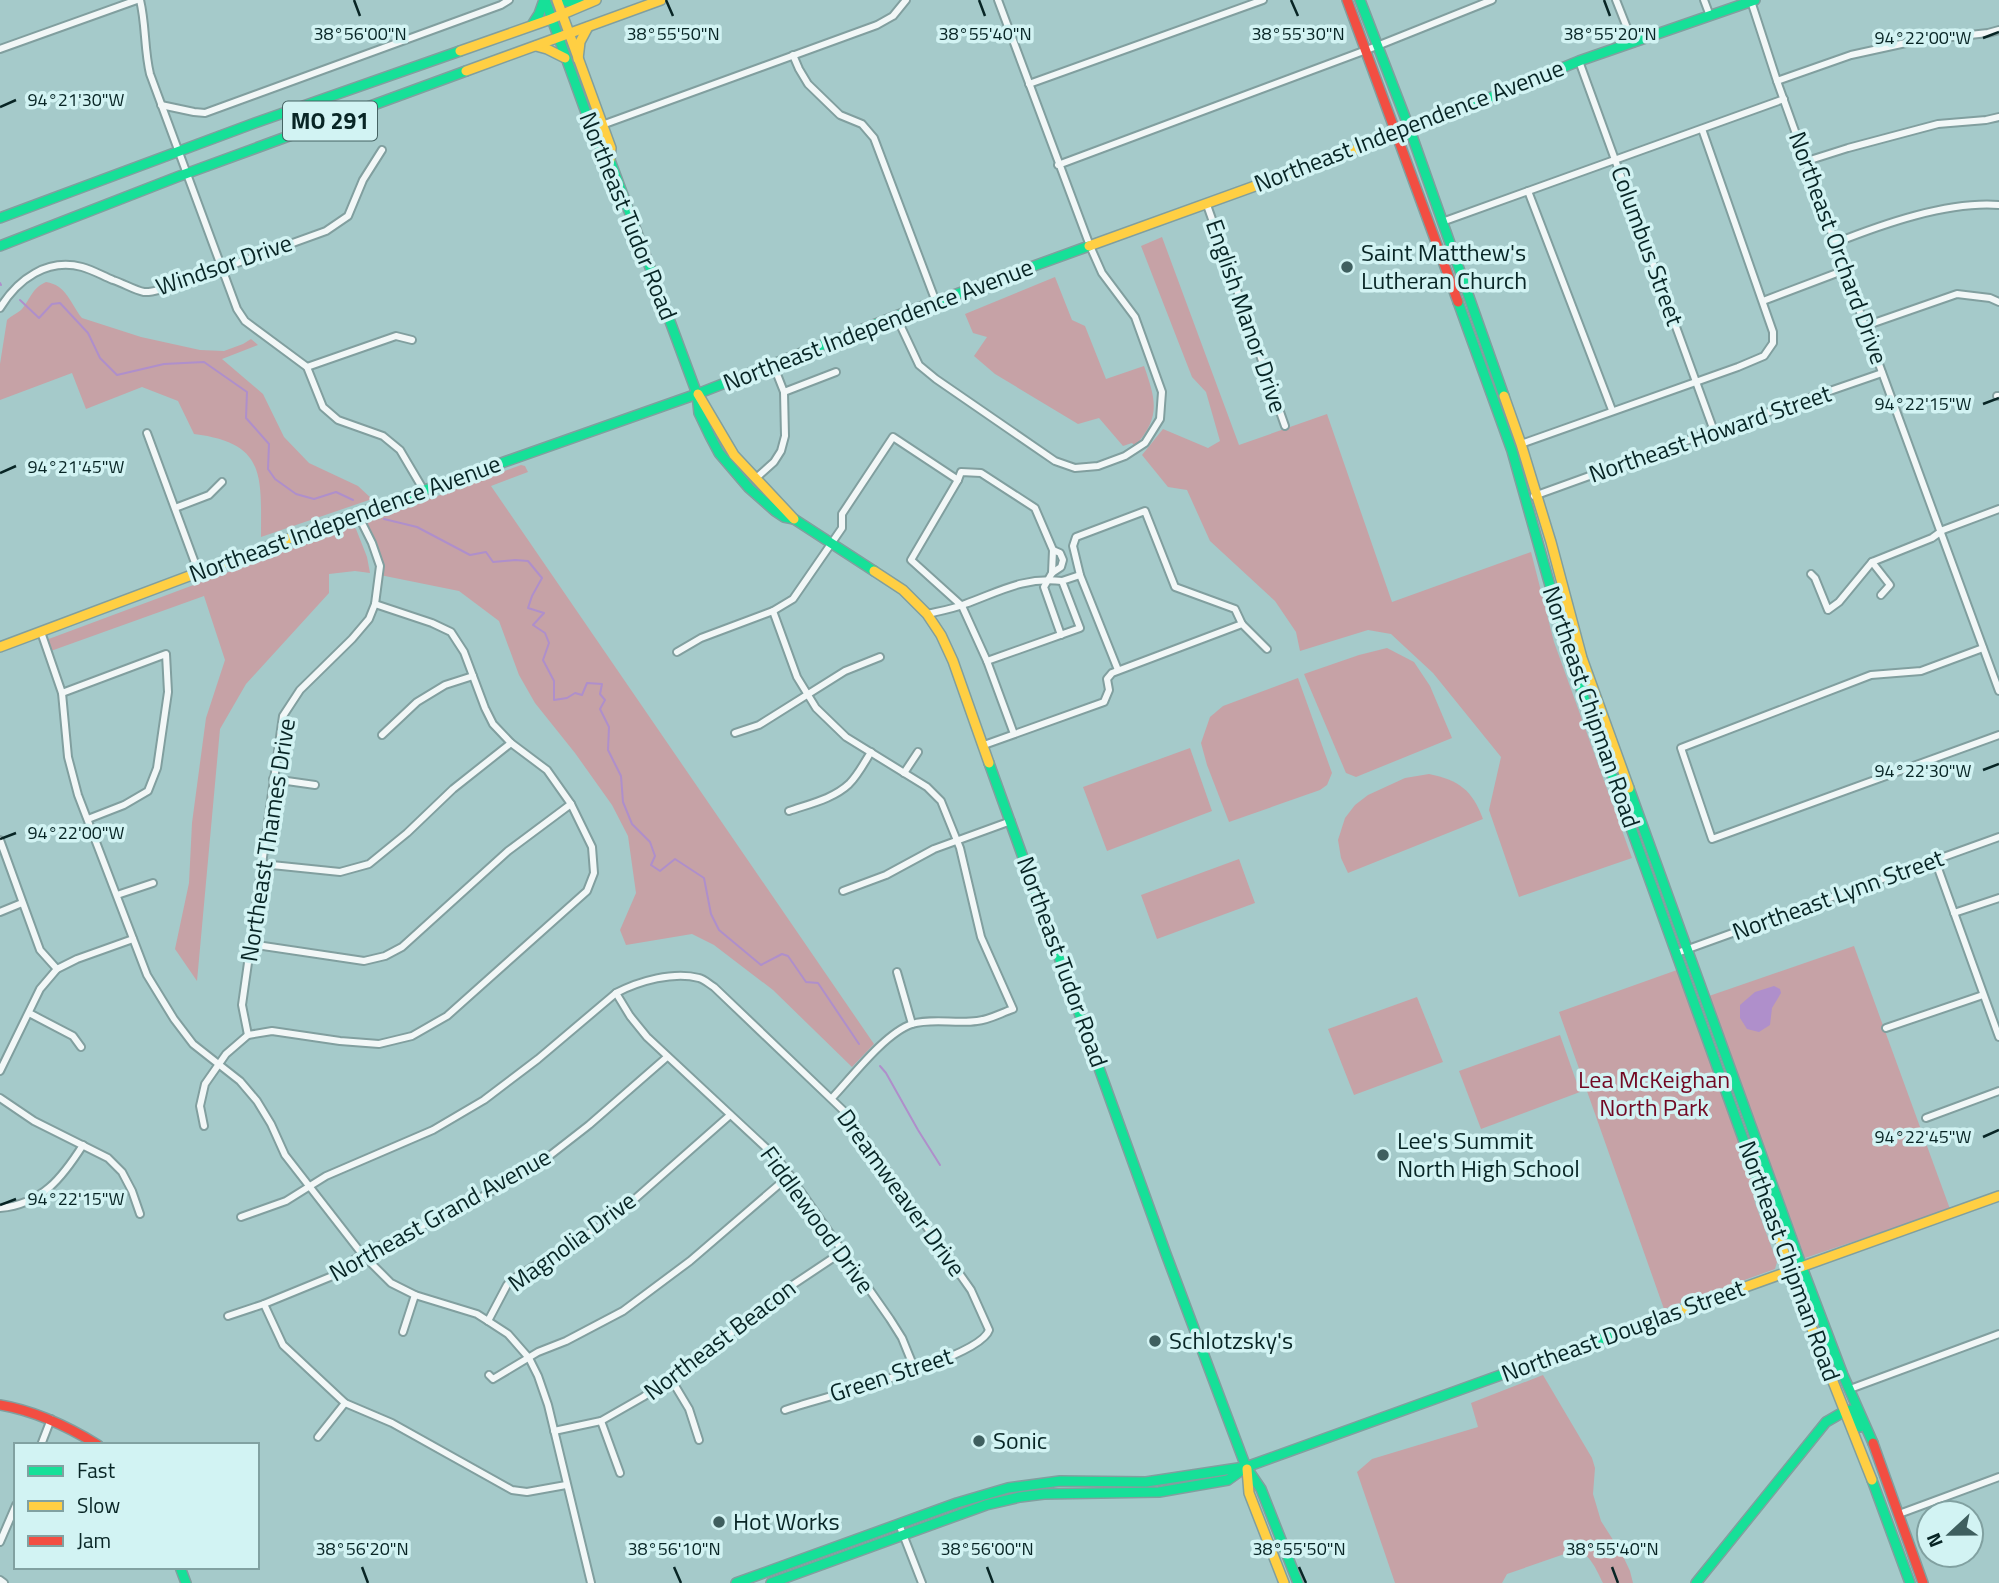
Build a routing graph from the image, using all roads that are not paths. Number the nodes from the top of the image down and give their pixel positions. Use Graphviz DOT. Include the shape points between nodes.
graph roads {
  1 [pos="139,0"];
  2 [pos="509,0"];
  3 [pos="544,0"];
  4 [pos="559,0"];
  5 [pos="596,0"];
  6 [pos="660,0"];
  7 [pos="906,0"];
  8 [pos="999,0"];
  9 [pos="1263,0"];
  10 [pos="1347,0"];
  11 [pos="1360,0"];
  12 [pos="1492,0"];
  13 [pos="1616,0"];
  14 [pos="1704,0"];
  15 [pos="1753,1"];
  16 [pos="583,5"];
  17 [pos="562,14"];
  18 [pos="1710,16"];
  19 [pos="551,19"];
  20 [pos="532,25"];
  21 [pos="589,26"];
  22 [pos="1999,30"];
  23 [pos="569,34"];
  24 [pos="558,38"];
  25 [pos="1633,43"];
  26 [pos="535,46"];
  27 [pos="1377,46"];
  28 [pos="0,50"];
  29 [pos="1366,50"];
  30 [pos="793,55"];
  31 [pos="565,58"];
  32 [pos="578,59"];
  33 [pos="1579,61"];
  34 [pos="1777,81"];
  35 [pos="1029,84"];
  36 [pos="1784,99"];
  37 [pos="161,105"];
  38 [pos="586,113"];
  39 [pos="1999,117"];
  40 [pos="602,125"];
  41 [pos="1702,129"];
  42 [pos="1410,130"];
  43 [pos="593,132"];
  44 [pos="1396,135"];
  45 [pos="607,137"];
  46 [pos="382,150"];
  47 [pos="178,151"];
  48 [pos="610,159"];
  49 [pos="1617,160"];
  50 [pos="1807,161"];
  51 [pos="1058,164"];
  52 [pos="186,174"];
  53 [pos="1528,191"];
  54 [pos="1207,205"];
  55 [pos="1999,205"];
  56 [pos="0,218"];
  57 [pos="1442,222"];
  58 [pos="1431,227"];
  59 [pos="1835,243"];
  60 [pos="0,246"];
  61 [pos="1090,246"];
  62 [pos="222,269"];
  63 [pos="1845,270"];
  64 [pos="1763,301"];
  65 [pos="936,302"];
  66 [pos="1471,302"];
  67 [pos="1999,302"];
  68 [pos="0,308"];
  69 [pos="896,316"];
  70 [pos="1865,326"];
  71 [pos="412,340"];
  72 [pos="773,364"];
  73 [pos="307,367"];
  74 [pos="836,372"];
  75 [pos="1882,373"];
  76 [pos="1696,382"];
  77 [pos="784,392"];
  78 [pos="697,394"];
  79 [pos="1612,411"];
  80 [pos="1285,426"];
  81 [pos="1714,431"];
  82 [pos="147,433"];
  83 [pos="1521,444"];
  84 [pos="755,480"];
  85 [pos="958,480"];
  86 [pos="222,482"];
  87 [pos="423,489"];
  88 [pos="1537,495"];
  89 [pos="1527,499"];
  90 [pos="175,508"];
  91 [pos="1999,509"];
  92 [pos="357,513"];
  93 [pos="794,519"];
  94 [pos="1941,532"];
  95 [pos="831,543"];
  96 [pos="1053,550"];
  97 [pos="1872,562"];
  98 [pos="198,571"];
  99 [pos="1811,574"];
  100 [pos="1080,575"];
  101 [pos="1050,576"];
  102 [pos="1062,581"];
  103 [pos="1881,595"];
  104 [pos="374,604"];
  105 [pos="962,606"];
  106 [pos="773,611"];
  107 [pos="927,614"];
  108 [pos="1242,624"];
  109 [pos="41,632"];
  110 [pos="1061,635"];
  111 [pos="0,647"];
  112 [pos="1983,648"];
  113 [pos="1267,649"];
  114 [pos="677,652"];
  115 [pos="880,657"];
  116 [pos="987,661"];
  117 [pos="1118,670"];
  118 [pos="473,676"];
  119 [pos="1999,691"];
  120 [pos="62,693"];
  121 [pos="807,695"];
  122 [pos="735,733"];
  123 [pos="382,734"];
  124 [pos="1014,734"];
  125 [pos="1999,734"];
  126 [pos="511,743"];
  127 [pos="984,745"];
  128 [pos="871,752"];
  129 [pos="918,752"];
  130 [pos="904,773"];
  131 [pos="273,779"];
  132 [pos="315,785"];
  133 [pos="571,804"];
  134 [pos="789,811"];
  135 [pos="88,819"];
  136 [pos="1011,821"];
  137 [pos="1999,837"];
  138 [pos="0,840"];
  139 [pos="957,840"];
  140 [pos="1935,860"];
  141 [pos="262,864"];
  142 [pos="153,883"];
  143 [pos="843,891"];
  144 [pos="117,895"];
  145 [pos="1999,898"];
  146 [pos="22,903"];
  147 [pos="0,912"];
  148 [pos="1954,913"];
  149 [pos="133,939"];
  150 [pos="250,944"];
  151 [pos="1688,949"];
  152 [pos="1677,953"];
  153 [pos="57,969"];
  154 [pos="897,972"];
  155 [pos="616,993"];
  156 [pos="1983,995"];
  157 [pos="1999,1006"];
  158 [pos="1989,1009"];
  159 [pos="29,1013"];
  160 [pos="912,1024"];
  161 [pos="1886,1028"];
  162 [pos="248,1035"];
  163 [pos="1999,1037"];
  164 [pos="80,1047"];
  165 [pos="667,1057"];
  166 [pos="219,1063"];
  167 [pos="0,1071"];
  168 [pos="1999,1091"];
  169 [pos="0,1098"];
  170 [pos="832,1098"];
  171 [pos="729,1116"];
  172 [pos="1926,1118"];
  173 [pos="204,1126"];
  174 [pos="83,1145"];
  175 [pos="790,1175"];
  176 [pos="308,1185"];
  177 [pos="1999,1196"];
  178 [pos="0,1208"];
  179 [pos="140,1214"];
  180 [pos="241,1217"];
  181 [pos="842,1252"];
  182 [pos="362,1254"];
  183 [pos="1802,1267"];
  184 [pos="1790,1270"];
  185 [pos="415,1295"];
  186 [pos="264,1304"];
  187 [pos="228,1315"];
  188 [pos="488,1321"];
  189 [pos="989,1330"];
  190 [pos="402,1332"];
  191 [pos="1999,1334"];
  192 [pos="529,1358"];
  193 [pos="915,1370"];
  194 [pos="489,1375"];
  195 [pos="671,1379"];
  196 [pos="1850,1389"];
  197 [pos="345,1402"];
  198 [pos="0,1405"];
  199 [pos="785,1410"];
  200 [pos="1845,1411"];
  201 [pos="51,1419"];
  202 [pos="601,1421"];
  203 [pos="554,1431"];
  204 [pos="318,1437"];
  205 [pos="699,1440"];
  206 [pos="42,1443"];
  207 [pos="94,1443"];
  208 [pos="1874,1445"];
  209 [pos="1246,1467"];
  210 [pos="620,1473"];
  211 [pos="1999,1477"];
  212 [pos="566,1485"];
  213 [pos="14,1510"];
  214 [pos="1899,1514"];
  215 [pos="899,1524"];
  216 [pos="903,1535"];
  217 [pos="0,1542"];
  218 [pos="1271,1552"];
  219 [pos="796,1561"];
  220 [pos="1290,1563"];
  221 [pos="789,1580"];
  222 [pos="591,1583"];
  223 [pos="736,1583"];
  224 [pos="771,1583"];
  225 [pos="922,1583"];
  226 [pos="1283,1583"];
  227 [pos="1298,1583"];
  228 [pos="1696,1583"];
  229 [pos="1909,1583"];
  230 [pos="1923,1583"];
  1 -- 28 [label="street"];
  1 -- 37 [label="street" via="145,56"];
  2 -- 37 [label="street" via="205,113"];
  3 -- 19 [label="main road, Northeast Tudor Road"];
  3 -- 20 [label="main road"];
  4 -- 16 [label="main road"];
  4 -- 17 [label="main road"];
  5 -- 16 [label="main road, MO 291"];
  6 -- 21 [label="main road, MO 291"];
  7 -- 30 [label="street" via="884,22"];
  8 -- 35 [label="street"];
  9 -- 35 [label="street"];
  10 -- 29 [label="main road, Northeast Chipman Road"];
  11 -- 27 [label="main road, Northeast Chipman Road"];
  12 -- 27 [label="street"];
  13 -- 25 [label="street"];
  14 -- 18 [label="street"];
  15 -- 18 [label="main road, Northeast Independence Avenue"];
  15 -- 34 [label="street, Northeast Orchard Drive"];
  16 -- 17 [label="main road, MO 291"];
  17 -- 19 [label="main road, MO 291"];
  17 -- 23 [label="main road"];
  18 -- 25 [label="main road, Northeast Independence Avenue"];
  19 -- 20 [label="main road, MO 291"];
  19 -- 24 [label="main road, Northeast Tudor Road"];
  20 -- 47 [label="main road, MO 291"];
  21 -- 23 [label="main road, MO 291"];
  21 -- 32 [label="main road" via="581,36"];
  22 -- 34 [label="street" via="1851,55"];
  23 -- 24 [label="main road, MO 291"];
  23 -- 32 [label="main road"];
  24 -- 26 [label="main road, MO 291"];
  24 -- 31 [label="main road, Northeast Tudor Road"];
  25 -- 33 [label="main road, Northeast Independence Avenue"];
  26 -- 31 [label="main road"];
  26 -- 52 [label="main road, MO 291"];
  27 -- 29 [label="street"];
  27 -- 42 [label="main road, Northeast Chipman Road"];
  29 -- 44 [label="main road, Northeast Chipman Road"];
  29 -- 51 [label="street"];
  30 -- 40 [label="street"];
  30 -- 65 [label="street" via="808,84 874,138"];
  31 -- 38 [label="main road, Northeast Tudor Road"];
  32 -- 40 [label="main road"];
  33 -- 42 [label="main road, Northeast Independence Avenue"];
  33 -- 49 [label="street, Columbus Street"];
  34 -- 36 [label="street, Northeast Orchard Drive"];
  35 -- 51 [label="street"];
  36 -- 41 [label="street"];
  36 -- 50 [label="street, Northeast Orchard Drive"];
  37 -- 47 [label="street"];
  38 -- 40 [label="main road"];
  38 -- 43 [label="main road, Northeast Tudor Road"];
  39 -- 50 [label="street" via="1938,124"];
  40 -- 45 [label="main road"];
  41 -- 49 [label="street"];
  41 -- 64 [label="street"];
  42 -- 44 [label="main road, Northeast Independence Avenue"];
  42 -- 57 [label="main road, Northeast Chipman Road"];
  43 -- 45 [label="main road"];
  43 -- 48 [label="main road, Northeast Tudor Road"];
  44 -- 54 [label="main road, Northeast Independence Avenue"];
  44 -- 58 [label="main road, Northeast Chipman Road"];
  45 -- 48 [label="main road"];
  46 -- 62 [label="street, Windsor Drive" via="348,216 326,230"];
  47 -- 52 [label="street"];
  47 -- 56 [label="main road, MO 291"];
  48 -- 78 [label="main road, Northeast Tudor Road"];
  49 -- 53 [label="street"];
  49 -- 76 [label="street, Columbus Street"];
  50 -- 59 [label="street, Northeast Orchard Drive"];
  51 -- 61 [label="street"];
  52 -- 60 [label="main road, MO 291"];
  52 -- 62 [label="street"];
  53 -- 57 [label="street"];
  53 -- 79 [label="street"];
  54 -- 61 [label="main road, Northeast Independence Avenue"];
  54 -- 80 [label="street, English Manor Drive"];
  55 -- 59 [label="street" via="1912,217"];
  57 -- 66 [label="main road, Northeast Chipman Road"];
  58 -- 66 [label="main road" via="1437,227"];
  58 -- 89 [label="main road, Northeast Chipman Road"];
  59 -- 63 [label="street, Northeast Orchard Drive"];
  61 -- 65 [label="main road, Northeast Independence Avenue"];
  61 -- 69 [label="street" via="1102,273 1135,317 1163,392 1160,419 1144,443 1107,463 1074,467 1055,461 936,379 919,365"];
  62 -- 68 [label="street, Windsor Drive" via="145,292 63,264 31,274"];
  62 -- 73 [label="street" via="244,321"];
  63 -- 64 [label="street"];
  63 -- 70 [label="street, Northeast Orchard Drive"];
  64 -- 76 [label="street" via="1773,332 1773,343 1764,356"];
  65 -- 69 [label="main road, Northeast Independence Avenue"];
  66 -- 83 [label="main road, Northeast Chipman Road"];
  67 -- 70 [label="street" via="1957,294"];
  69 -- 72 [label="main road, Northeast Independence Avenue"];
  70 -- 75 [label="street, Northeast Orchard Drive"];
  71 -- 73 [label="street" via="396,336"];
  72 -- 77 [label="street"];
  72 -- 78 [label="main road, Northeast Independence Avenue"];
  73 -- 87 [label="street" via="323,407 338,420 383,436 400,450"];
  74 -- 77 [label="street"];
  75 -- 81 [label="street, Northeast Howard Street"];
  75 -- 94 [label="street, Northeast Orchard Drive"];
  76 -- 79 [label="street"];
  76 -- 81 [label="street, Columbus Street"];
  77 -- 84 [label="street" via="781,451"];
  78 -- 84 [label="main road, Northeast Tudor Road"];
  78 -- 87 [label="main road, Northeast Independence Avenue"];
  78 -- 93 [label="main road, Northeast Tudor Road" via="699,413 731,469 764,503"];
  79 -- 83 [label="street"];
  81 -- 88 [label="street, Northeast Howard Street"];
  82 -- 90 [label="street"];
  83 -- 88 [label="main road, Northeast Chipman Road"];
  84 -- 93 [label="main road, Northeast Tudor Road"];
  85 -- 95 [label="street" via="893,437 842,514 842,528"];
  85 -- 96 [label="street" via="961,472 981,473 1035,508"];
  85 -- 105 [label="street" via="911,560"];
  86 -- 90 [label="street" via="209,495"];
  87 -- 92 [label="main road, Northeast Independence Avenue"];
  88 -- 89 [label="street, Northeast Howard Street"];
  88 -- 151 [label="main road, Northeast Chipman Road" via="1582,658"];
  89 -- 152 [label="main road, Northeast Chipman Road" via="1573,667"];
  90 -- 98 [label="street"];
  91 -- 94 [label="street"];
  92 -- 98 [label="main road, Northeast Independence Avenue"];
  92 -- 104 [label="street, Northeast Thames Drive" via="380,566"];
  93 -- 95 [label="main road, Northeast Tudor Road"];
  94 -- 97 [label="street"];
  94 -- 112 [label="street, Northeast Orchard Drive"];
  95 -- 106 [label="street" via="793,599"];
  95 -- 107 [label="main road, Northeast Tudor Road" via="903,590"];
  96 -- 101 [label="street"];
  96 -- 101 [label="street" via="1063,560"];
  97 -- 99 [label="street" via="1828,610"];
  97 -- 103 [label="street" via="1890,585"];
  98 -- 109 [label="main road, Northeast Independence Avenue"];
  100 -- 102 [label="street"];
  100 -- 108 [label="street" via="1073,546 1076,537 1145,511 1175,587 1235,609"];
  100 -- 117 [label="street"];
  101 -- 102 [label="street"];
  101 -- 105 [label="street" via="1021,582"];
  101 -- 110 [label="street" via="1044,587"];
  102 -- 110 [label="street" via="1080,628"];
  104 -- 118 [label="street" via="451,632"];
  104 -- 131 [label="street, Northeast Thames Drive" via="369,619 300,690 284,716"];
  105 -- 107 [label="street"];
  105 -- 116 [label="street"];
  106 -- 114 [label="street"];
  106 -- 121 [label="street"];
  107 -- 127 [label="main road, Northeast Tudor Road" via="942,635"];
  108 -- 113 [label="street"];
  108 -- 117 [label="street"];
  109 -- 111 [label="main road, Northeast Independence Avenue"];
  109 -- 120 [label="street"];
  110 -- 116 [label="street"];
  112 -- 119 [label="street, Northeast Orchard Drive"];
  112 -- 125 [label="street" via="1921,671 1871,675 1681,748 1712,839"];
  115 -- 121 [label="street" via="845,671"];
  116 -- 124 [label="street"];
  117 -- 124 [label="street" via="1107,679 1104,702"];
  118 -- 123 [label="street" via="445,685 417,702"];
  118 -- 126 [label="street" via="488,716"];
  120 -- 135 [label="street" via="68,757"];
  120 -- 135 [label="street" via="166,654 168,692 157,768 148,791"];
  121 -- 122 [label="street" via="759,725"];
  121 -- 128 [label="street" via="836,729"];
  124 -- 127 [label="street"];
  126 -- 133 [label="street" via="547,770"];
  126 -- 141 [label="street" via="369,864 340,872"];
  127 -- 136 [label="main road, Northeast Tudor Road"];
  128 -- 130 [label="street"];
  128 -- 134 [label="street" via="839,792"];
  129 -- 130 [label="street"];
  130 -- 139 [label="street" via="942,802"];
  131 -- 132 [label="street"];
  131 -- 141 [label="street, Northeast Thames Drive"];
  133 -- 150 [label="street" via="385,957 364,961"];
  133 -- 162 [label="street" via="592,847 594,873 587,891 447,1016 412,1036 379,1044 272,1031"];
  135 -- 144 [label="street"];
  136 -- 139 [label="street"];
  136 -- 209 [label="main road, Northeast Tudor Road"];
  137 -- 140 [label="street, Northeast Lynn Street"];
  138 -- 146 [label="street"];
  139 -- 143 [label="street"];
  139 -- 160 [label="street" via="981,937 1013,1009 976,1021"];
  140 -- 148 [label="street"];
  140 -- 151 [label="street, Northeast Lynn Street"];
  141 -- 150 [label="street, Northeast Thames Drive"];
  142 -- 144 [label="street"];
  144 -- 149 [label="street"];
  145 -- 148 [label="street"];
  146 -- 147 [label="street"];
  146 -- 153 [label="street" via="40,950"];
  148 -- 156 [label="street"];
  149 -- 153 [label="street"];
  149 -- 166 [label="street" via="147,975 174,1019 193,1044"];
  150 -- 162 [label="street, Northeast Thames Drive" via="242,1005"];
  151 -- 152 [label="street, Northeast Lynn Street"];
  151 -- 183 [label="main road, Northeast Chipman Road"];
  152 -- 184 [label="main road, Northeast Chipman Road"];
  153 -- 159 [label="street" via="40,989"];
  154 -- 160 [label="street"];
  155 -- 165 [label="street, Fiddlewood Drive" via="638,1027"];
  155 -- 170 [label="street, Dreamweaver Drive" via="667,977 701,978"];
  155 -- 176 [label="street" via="484,1100 433,1130"];
  156 -- 158 [label="street"];
  156 -- 161 [label="street"];
  157 -- 158 [label="street"];
  158 -- 163 [label="street"];
  159 -- 164 [label="street" via="73,1036"];
  159 -- 167 [label="street"];
  160 -- 170 [label="street" via="887,1040"];
  162 -- 166 [label="street"];
  165 -- 171 [label="street, Fiddlewood Drive"];
  165 -- 182 [label="street, Northeast Grand Avenue" via="538,1164 471,1203"];
  166 -- 173 [label="street" via="201,1093"];
  166 -- 176 [label="street" via="257,1101 285,1155"];
  168 -- 172 [label="street"];
  169 -- 174 [label="street"];
  170 -- 189 [label="street, Dreamweaver Drive" via="848,1114 971,1290"];
  171 -- 175 [label="street, Fiddlewood Drive" via="760,1141"];
  171 -- 188 [label="street, Magnolia Drive" via="611,1220 512,1280"];
  174 -- 178 [label="street" via="54,1185 29,1201"];
  174 -- 179 [label="street" via="108,1158 122,1172"];
  175 -- 181 [label="street, Fiddlewood Drive"];
  175 -- 192 [label="street" via="643,1297 607,1321"];
  176 -- 180 [label="street" via="286,1201"];
  176 -- 182 [label="street"];
  177 -- 183 [label="main road, Northeast Douglas Street"];
  181 -- 193 [label="street, Fiddlewood Drive" via="896,1328"];
  181 -- 195 [label="street, Northeast Beacon" via="773,1298"];
  182 -- 185 [label="street" via="391,1283"];
  182 -- 186 [label="street, Northeast Grand Avenue" via="330,1277"];
  183 -- 184 [label="main road, Northeast Douglas Street"];
  183 -- 196 [label="main road, Northeast Chipman Road"];
  184 -- 200 [label="main road, Northeast Chipman Road"];
  184 -- 209 [label="main road, Northeast Douglas Street"];
  185 -- 188 [label="street"];
  185 -- 190 [label="street"];
  186 -- 187 [label="street, Northeast Grand Avenue"];
  186 -- 197 [label="street" via="283,1345"];
  188 -- 192 [label="street" via="508,1334"];
  189 -- 193 [label="street, Green Street" via="986,1337 961,1353"];
  191 -- 196 [label="street"];
  192 -- 194 [label="street" via="494,1379"];
  192 -- 203 [label="street"];
  193 -- 199 [label="street, Green Street"];
  195 -- 202 [label="street, Northeast Beacon"];
  195 -- 205 [label="street" via="689,1409"];
  196 -- 208 [label="main road, Northeast Chipman Road"];
  197 -- 204 [label="street"];
  197 -- 212 [label="street" via="512,1490"];
  198 -- 201 [label="main road"];
  200 -- 208 [label="main road" via="1852,1410"];
  200 -- 228 [label="main road" via="1826,1422"];
  200 -- 229 [label="main road, Northeast Chipman Road"];
  201 -- 206 [label="street"];
  201 -- 207 [label="main road"];
  202 -- 203 [label="street, Northeast Beacon"];
  202 -- 210 [label="street"];
  203 -- 212 [label="street"];
  208 -- 214 [label="main road"];
  209 -- 215 [label="main road, Northeast Douglas Street" via="1146,1482 1024,1485"];
  209 -- 216 [label="main road, Northeast Douglas Street" via="1228,1479 1158,1492 1020,1497"];
  209 -- 218 [label="main road, Northeast Tudor Road" via="1249,1493"];
  209 -- 220 [label="main road, Northeast Tudor Road" via="1261,1489"];
  211 -- 214 [label="street"];
  212 -- 222 [label="street"];
  213 -- 217 [label="street"];
  214 -- 230 [label="main road"];
  215 -- 216 [label="street"];
  215 -- 219 [label="main road, Northeast Douglas Street"];
  216 -- 221 [label="main road, Northeast Douglas Street"];
  216 -- 225 [label="street"];
  218 -- 220 [label="main road" via="1278,1552"];
  218 -- 226 [label="main road, Northeast Tudor Road"];
  219 -- 221 [label="main road" via="789,1567"];
  219 -- 223 [label="main road, Northeast Douglas Street"];
  220 -- 227 [label="main road, Northeast Tudor Road"];
  221 -- 224 [label="main road, Northeast Douglas Street"];
}
